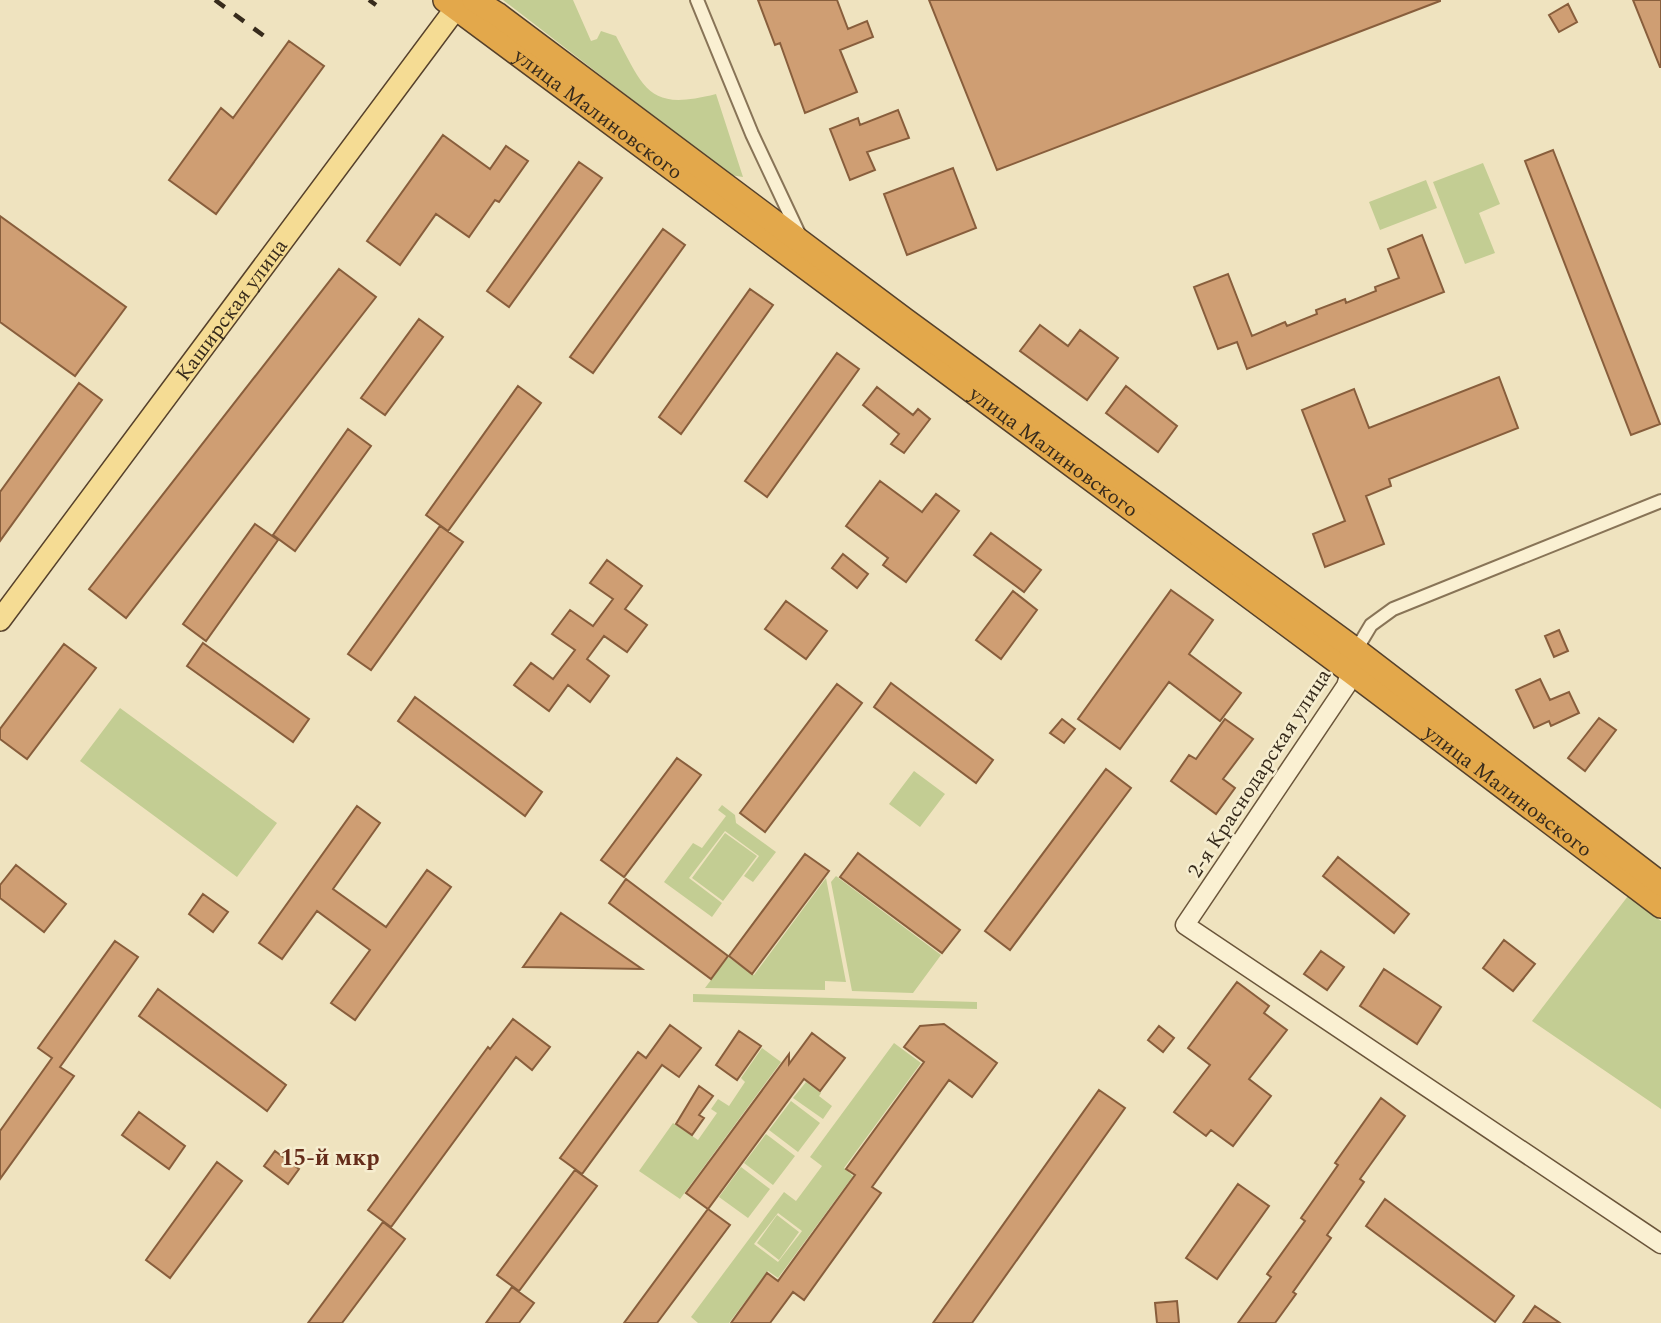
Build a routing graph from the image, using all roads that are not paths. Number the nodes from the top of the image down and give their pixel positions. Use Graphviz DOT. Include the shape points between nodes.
graph roads {
  1 [pos="697,0"];
  2 [pos="459,2"];
  3 [pos="803,244"];
  4 [pos="1661,501"];
  5 [pos="0,620"];
  6 [pos="1354,661"];
  7 [pos="1661,884"];
  8 [pos="1661,906"];
  9 [pos="1661,1244"];
  1 -- 3 [label="street"];
  2 -- 3 [label="highway, улица Малиновского" via="497,14"];
  2 -- 5 [label="main road, Каширская улица"];
  2 -- 6 [label="highway, улица Малиновского"];
  3 -- 6 [label="highway, улица Малиновского"];
  4 -- 6 [label="street, 2-я Краснодарская улица" via="1393,609 1371,625"];
  6 -- 7 [label="highway, улица Малиновского"];
  6 -- 8 [label="highway, улица Малиновского"];
  6 -- 9 [label="street, 2-я Краснодарская улица" via="1346,686 1185,925"];
}
